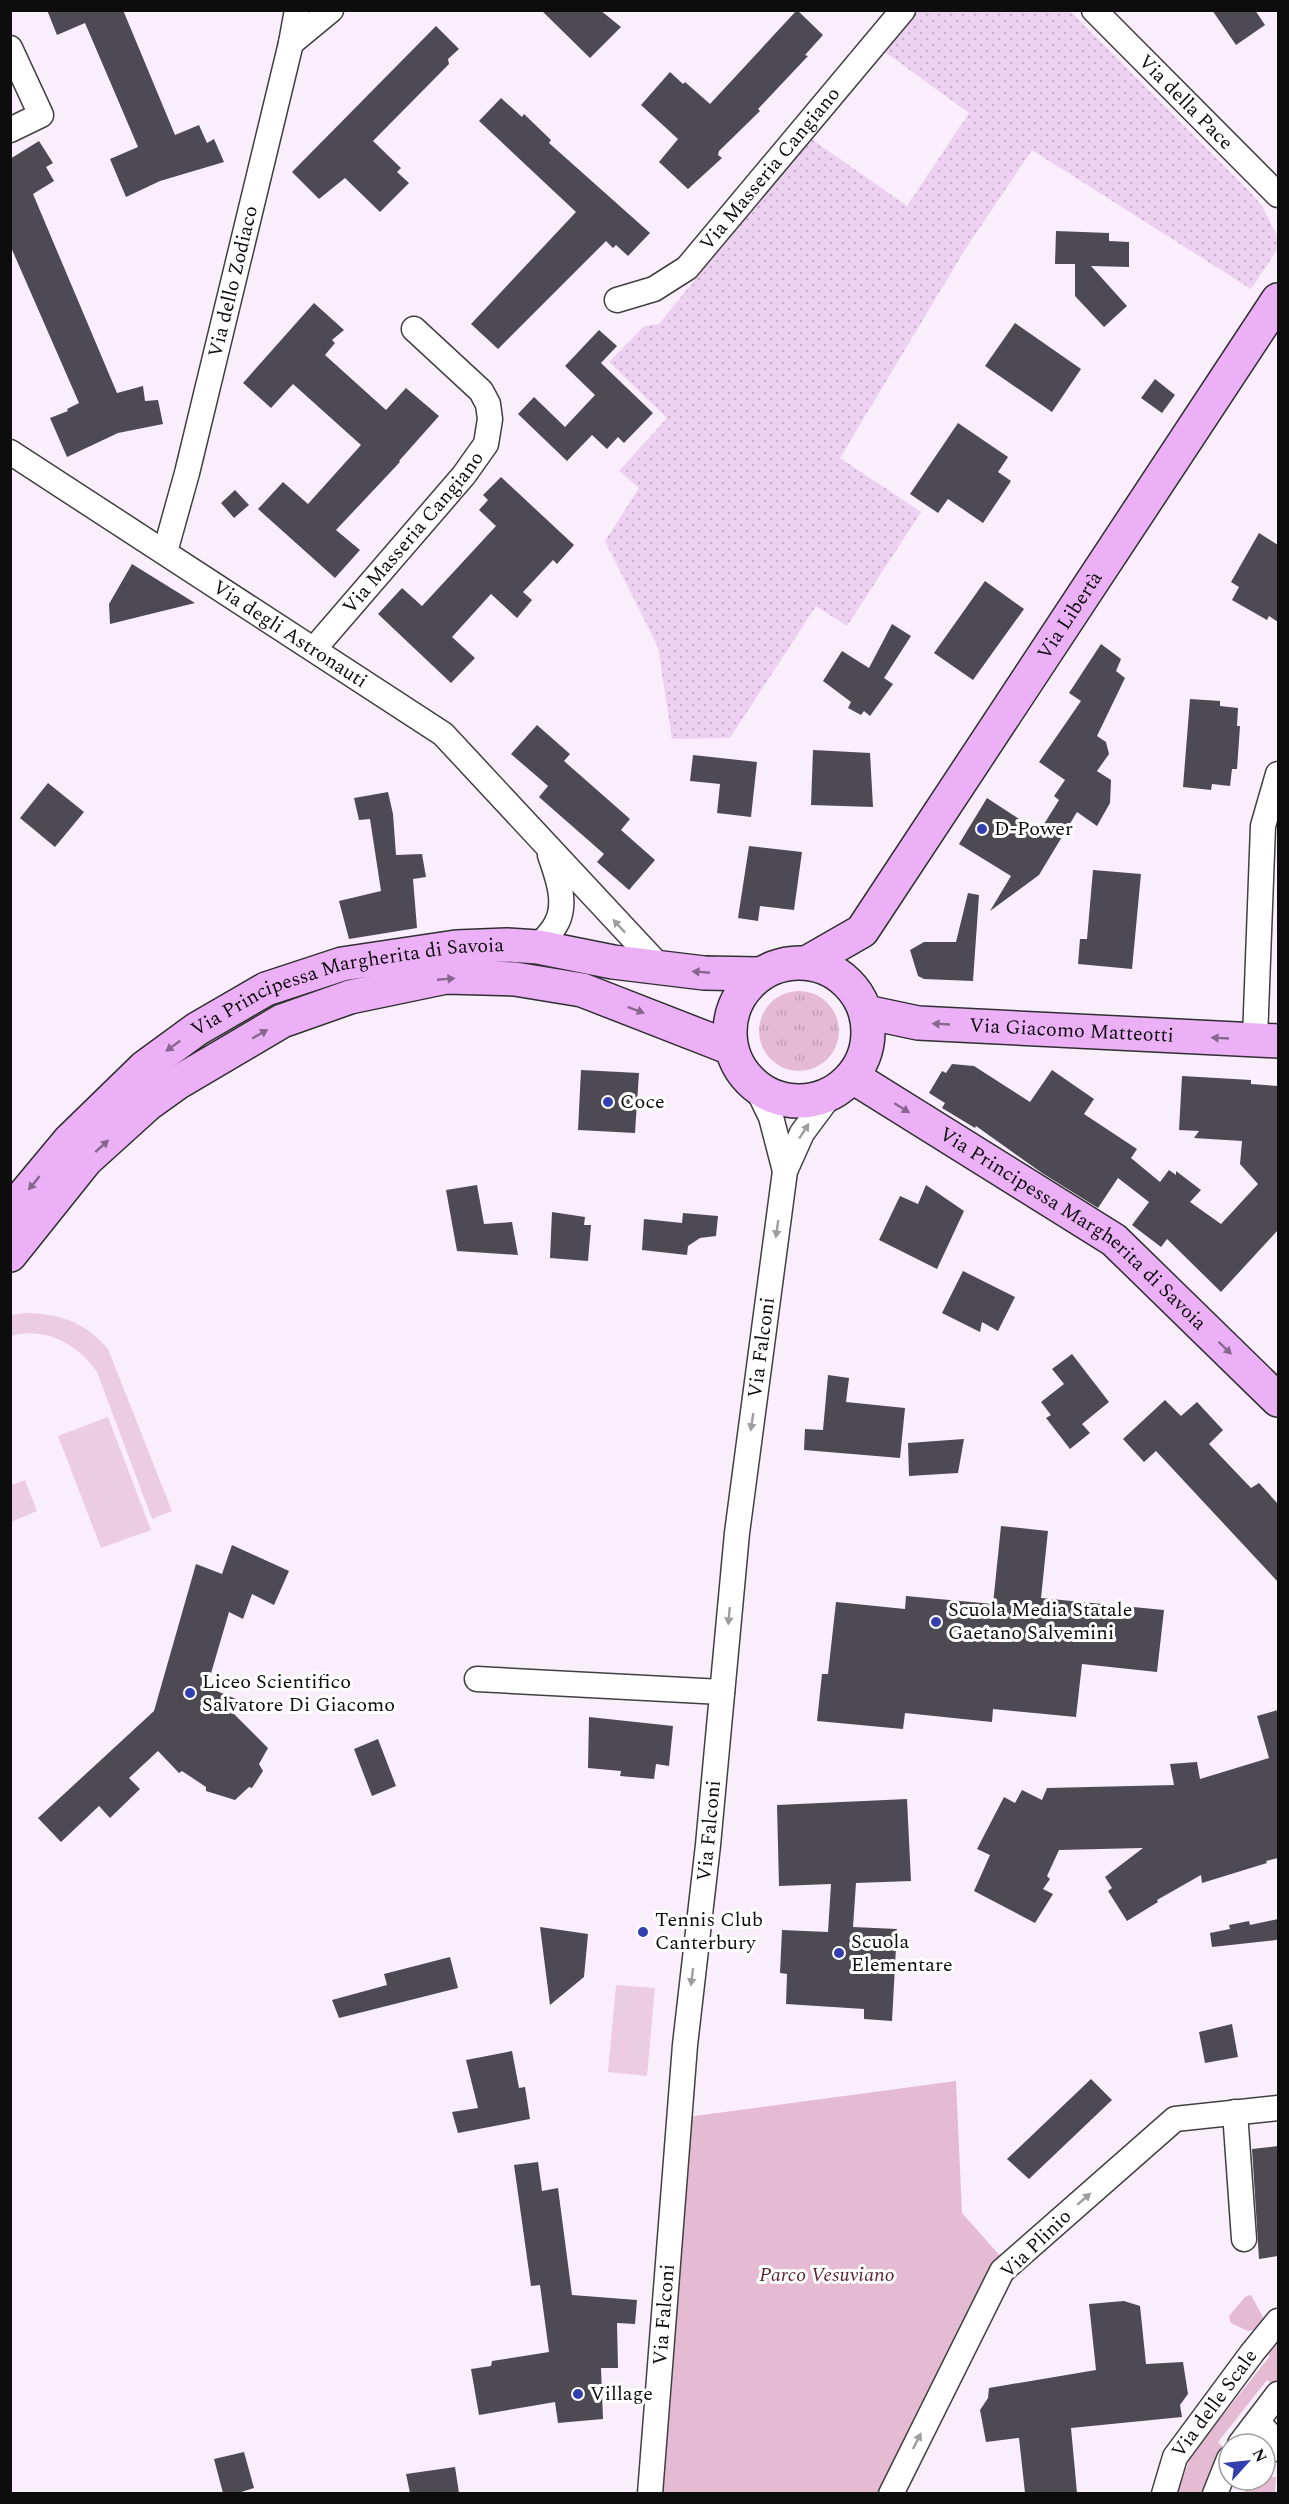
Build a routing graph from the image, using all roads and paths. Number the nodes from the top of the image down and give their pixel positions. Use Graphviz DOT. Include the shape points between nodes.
graph roads {
  1 [pos="297,10"];
  2 [pos="331,10"];
  3 [pos="903,10"];
  4 [pos="1094,10"];
  5 [pos="291,43"];
  6 [pos="10,48"];
  7 [pos="10,130"];
  8 [pos="1278,195"];
  9 [pos="617,300"];
  10 [pos="1277,306"];
  11 [pos="414,329"];
  12 [pos="10,452"];
  13 [pos="165,552"];
  14 [pos="314,649"];
  15 [pos="1278,774"];
  16 [pos="547,847"];
  17 [pos="862,931"];
  18 [pos="538,947"];
  19 [pos="808,962"];
  20 [pos="660,967"];
  21 [pos="759,974"];
  22 [pos="863,1005"];
  23 [pos="1267,1040"];
  24 [pos="731,1048"];
  25 [pos="842,1085"];
  26 [pos="756,1086"];
  27 [pos="785,1171"];
  28 [pos="10,1212"];
  29 [pos="10,1255"];
  30 [pos="1278,1400"];
  31 [pos="477,1679"];
  32 [pos="722,1692"];
  33 [pos="1278,2108"];
  34 [pos="1235,2112"];
  35 [pos="1244,2239"];
  36 [pos="1278,2321"];
  37 [pos="1278,2394"];
  38 [pos="1258,2422"];
  39 [pos="1250,2432"];
  40 [pos="1278,2449"];
  41 [pos="650,2493"];
  42 [pos="891,2493"];
  43 [pos="1164,2493"];
  1 -- 5 [label="street, Via dello Zodiaco"];
  2 -- 5 [label="street"];
  3 -- 9 [label="street, Via Masseria Cangiano" via="687,268 654,289"];
  4 -- 8 [label="street, Via della Pace"];
  5 -- 13 [label="street, Via dello Zodiaco"];
  6 -- 7 [label="street" via="42,116"];
  10 -- 17 [label="street, Via Libertà"];
  11 -- 14 [label="street, Via Masseria Cangiano" via="482,391 490,419 486,444 464,475"];
  12 -- 13 [label="street, Via degli Astronauti"];
  13 -- 14 [label="street, Via degli Astronauti"];
  14 -- 16 [label="street, Via degli Astronauti" via="442,734"];
  15 -- 23 [label="street" via="1263,826"];
  16 -- 18 [label="street, Via degli Astronauti" via="558,877 562,906 557,924"];
  20 -- 16 [label="street, Via degli Astronauti, one-way"];
  17 -- 19 [label="street, Via Libertà"];
  17 -- 22 [label="street"];
  18 -- 20 [label="street, Via Principessa Margherita di Savoia"];
  18 -- 28 [label="street, Via Principessa Margherita di Savoia, one-way" via="456,947 402,954 342,964 266,989 197,1029 145,1067 69,1141"];
  19 -- 21 [label="street" via="775,966"];
  19 -- 22 [label="street" via="826,967 848,982"];
  21 -- 20 [label="street, Via Principessa Margherita di Savoia, one-way"];
  21 -- 24 [label="street" via="734,1004 729,1027"];
  23 -- 22 [label="street, Via Giacomo Matteotti, one-way" via="918,1023"];
  22 -- 25 [label="street" via="869,1036 865,1056"];
  24 -- 26 [label="street" via="740,1068"];
  29 -- 24 [label="street, Via Principessa Margherita di Savoia, one-way" via="86,1160 148,1103 282,1021 350,997 446,977 515,979 582,990"];
  25 -- 26 [label="street" via="814,1100 793,1101 770,1095"];
  27 -- 25 [label="street, Via Falconi, one-way" via="802,1133"];
  25 -- 30 [label="street, Via Principessa Margherita di Savoia, one-way" via="1114,1240"];
  26 -- 27 [label="street, Via Falconi" via="771,1117"];
  27 -- 32 [label="street, Via Falconi, one-way" via="737,1533"];
  31 -- 32 [label="street"];
  32 -- 41 [label="street, Via Falconi, one-way" via="685,2045"];
  33 -- 34 [label="street, Via Plinio"];
  34 -- 35 [label="street"];
  42 -- 34 [label="street, Via Plinio, one-way" via="1002,2271 1175,2119"];
  36 -- 43 [label="street, Via delle Scale" via="1175,2457"];
  37 -- 38 [label="street"];
  38 -- 39 [label="street"];
  38 -- 40 [label="street"];
}
